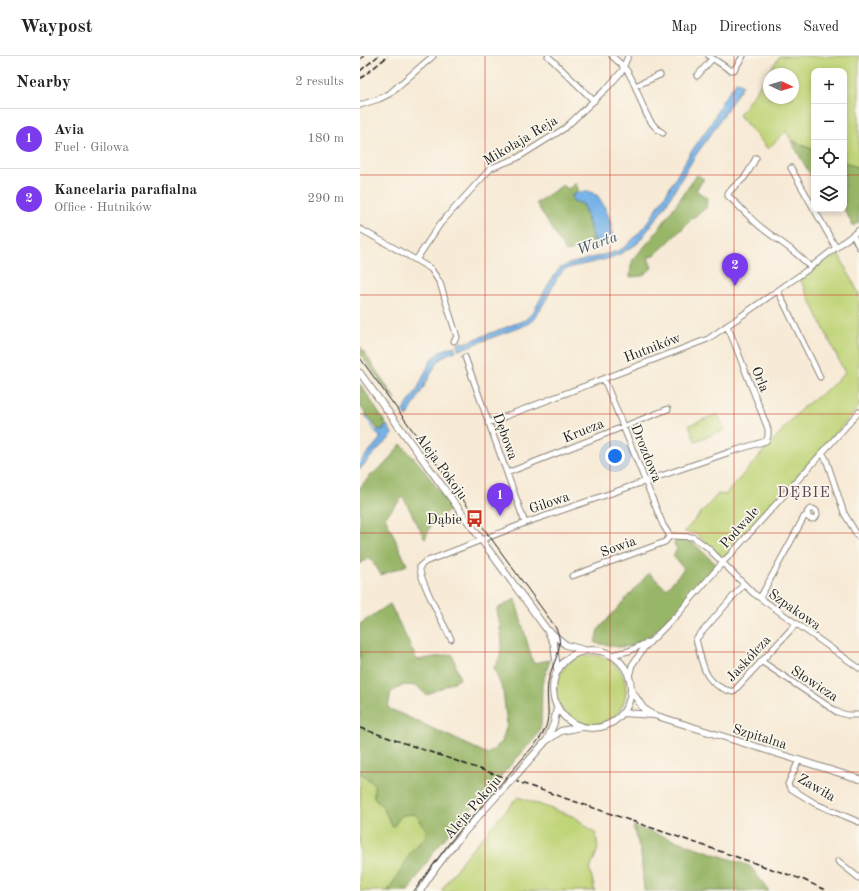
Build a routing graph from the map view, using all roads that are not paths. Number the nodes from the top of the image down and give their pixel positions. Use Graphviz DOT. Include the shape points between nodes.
graph roads {
  1 [pos="432,56"];
  2 [pos="548,56"];
  3 [pos="612,56"];
  4 [pos="628,56"];
  5 [pos="743,56"];
  6 [pos="710,57"];
  7 [pos="624,66"];
  8 [pos="660,75"];
  9 [pos="697,76"];
  10 [pos="635,86"];
  11 [pos="594,101"];
  12 [pos="360,105"];
  13 [pos="663,133"];
  14 [pos="756,158"];
  15 [pos="791,168"];
  16 [pos="360,229"];
  17 [pos="859,230"];
  18 [pos="853,235"];
  19 [pos="859,247"];
  20 [pos="836,248"];
  21 [pos="416,260"];
  22 [pos="810,267"];
  23 [pos="778,291"];
  24 [pos="726,326"];
  25 [pos="454,341"];
  26 [pos="465,357"];
  27 [pos="360,373"];
  28 [pos="820,377"];
  29 [pos="604,379"];
  30 [pos="668,409"];
  31 [pos="859,412"];
  32 [pos="488,423"];
  33 [pos="624,427"];
  34 [pos="766,441"];
  35 [pos="822,453"];
  36 [pos="507,473"];
  37 [pos="645,481"];
  38 [pos="808,515"];
  39 [pos="525,523"];
  40 [pos="670,536"];
  41 [pos="859,538"];
  42 [pos="482,540"];
  43 [pos="723,562"];
  44 [pos="572,576"];
  45 [pos="744,584"];
  46 [pos="760,598"];
  47 [pos="796,624"];
  48 [pos="547,630"];
  49 [pos="451,639"];
  50 [pos="652,640"];
  51 [pos="585,650"];
  52 [pos="611,655"];
  53 [pos="761,661"];
  54 [pos="859,668"];
  55 [pos="557,669"];
  56 [pos="629,677"];
  57 [pos="631,690"];
  58 [pos="557,708"];
  59 [pos="623,713"];
  60 [pos="654,715"];
  61 [pos="859,715"];
  62 [pos="581,727"];
  63 [pos="546,741"];
  64 [pos="799,760"];
  65 [pos="859,779"];
  66 [pos="859,822"];
  67 [pos="838,861"];
  68 [pos="859,878"];
  69 [pos="420,891"];
  1 -- 12 [label="street" via="388,94"];
  2 -- 11 [label="street"];
  3 -- 7 [label="street"];
  4 -- 7 [label="street, Mikołaja Reja"];
  5 -- 6 [label="street" via="734,70"];
  6 -- 9 [label="street"];
  7 -- 10 [label="street"];
  7 -- 11 [label="street, Mikołaja Reja"];
  8 -- 10 [label="street"];
  10 -- 13 [label="street" via="653,126"];
  11 -- 21 [label="street, Mikołaja Reja" via="565,128 517,158 491,168 440,224"];
  14 -- 22 [label="street" via="728,196 760,227 798,254"];
  15 -- 20 [label="street"];
  16 -- 21 [label="street"];
  17 -- 18 [label="street, Hutników"];
  18 -- 19 [label="street"];
  18 -- 20 [label="street, Hutników"];
  20 -- 22 [label="street, Hutników"];
  21 -- 25 [label="street" via="431,269 440,283 457,337"];
  22 -- 23 [label="street, Hutników"];
  23 -- 24 [label="street, Hutników"];
  23 -- 28 [label="street"];
  24 -- 29 [label="street, Hutników" via="708,339"];
  24 -- 34 [label="street, Orla" via="768,429"];
  26 -- 32 [label="street, Dębowa"];
  27 -- 42 [label="street, Aleja Pokoju"];
  29 -- 32 [label="street, Hutników"];
  29 -- 33 [label="street, Drozdowa"];
  30 -- 33 [label="street, Krucza"];
  31 -- 35 [label="street, Podwale"];
  32 -- 36 [label="street, Dębowa"];
  33 -- 36 [label="street, Krucza"];
  33 -- 37 [label="street, Drozdowa"];
  34 -- 37 [label="street, Gilowa"];
  35 -- 41 [label="street" via="844,513"];
  35 -- 43 [label="street, Podwale"];
  36 -- 39 [label="street, Dębowa"];
  37 -- 39 [label="street, Gilowa"];
  37 -- 40 [label="street, Drozdowa"];
  38 -- 46 [label="street" via="804,517"];
  39 -- 42 [label="street, Gilowa"];
  40 -- 43 [label="street, Szpakowa" via="693,537"];
  40 -- 44 [label="street, Sowia" via="665,542"];
  42 -- 48 [label="street, Aleja Pokoju"];
  42 -- 49 [label="street, Gilowa" via="420,566 423,582"];
  43 -- 45 [label="street, Szpakowa"];
  43 -- 50 [label="street, Podwale"];
  45 -- 46 [label="street, Szpakowa"];
  45 -- 53 [label="street, Jaskółcza" via="696,639 710,681 724,690 733,692"];
  46 -- 47 [label="street, Szpakowa"];
  47 -- 53 [label="street, Jaskółcza"];
  47 -- 54 [label="street, Szpakowa"];
  48 -- 51 [label="street, Aleja Pokoju" via="566,645"];
  48 -- 55 [label="street, Aleja Pokoju" via="554,644"];
  50 -- 52 [label="street, Podwale" via="629,651"];
  50 -- 56 [label="street, Podwale" via="632,665"];
  51 -- 52 [label="street"];
  51 -- 55 [label="street" via="569,657"];
  52 -- 56 [label="street" via="626,669"];
  53 -- 61 [label="street, Słowicza" via="837,712"];
  55 -- 58 [label="street" via="552,691"];
  56 -- 57 [label="street"];
  57 -- 59 [label="street"];
  57 -- 60 [label="street, Szpitalna" via="643,708"];
  58 -- 62 [label="street" via="565,718"];
  58 -- 63 [label="street, Aleja Pokoju"];
  59 -- 60 [label="street, Szpitalna"];
  59 -- 62 [label="street" via="607,726 593,729"];
  60 -- 64 [label="street, Szpitalna"];
  62 -- 63 [label="street, Aleja Pokoju" via="561,731"];
  63 -- 69 [label="street, Aleja Pokoju, bridge" via="477,817"];
  64 -- 65 [label="street, Szpitalna"];
  64 -- 66 [label="street, Zawiła" via="788,784 790,788 816,804"];
  67 -- 68 [label="street"];
}
